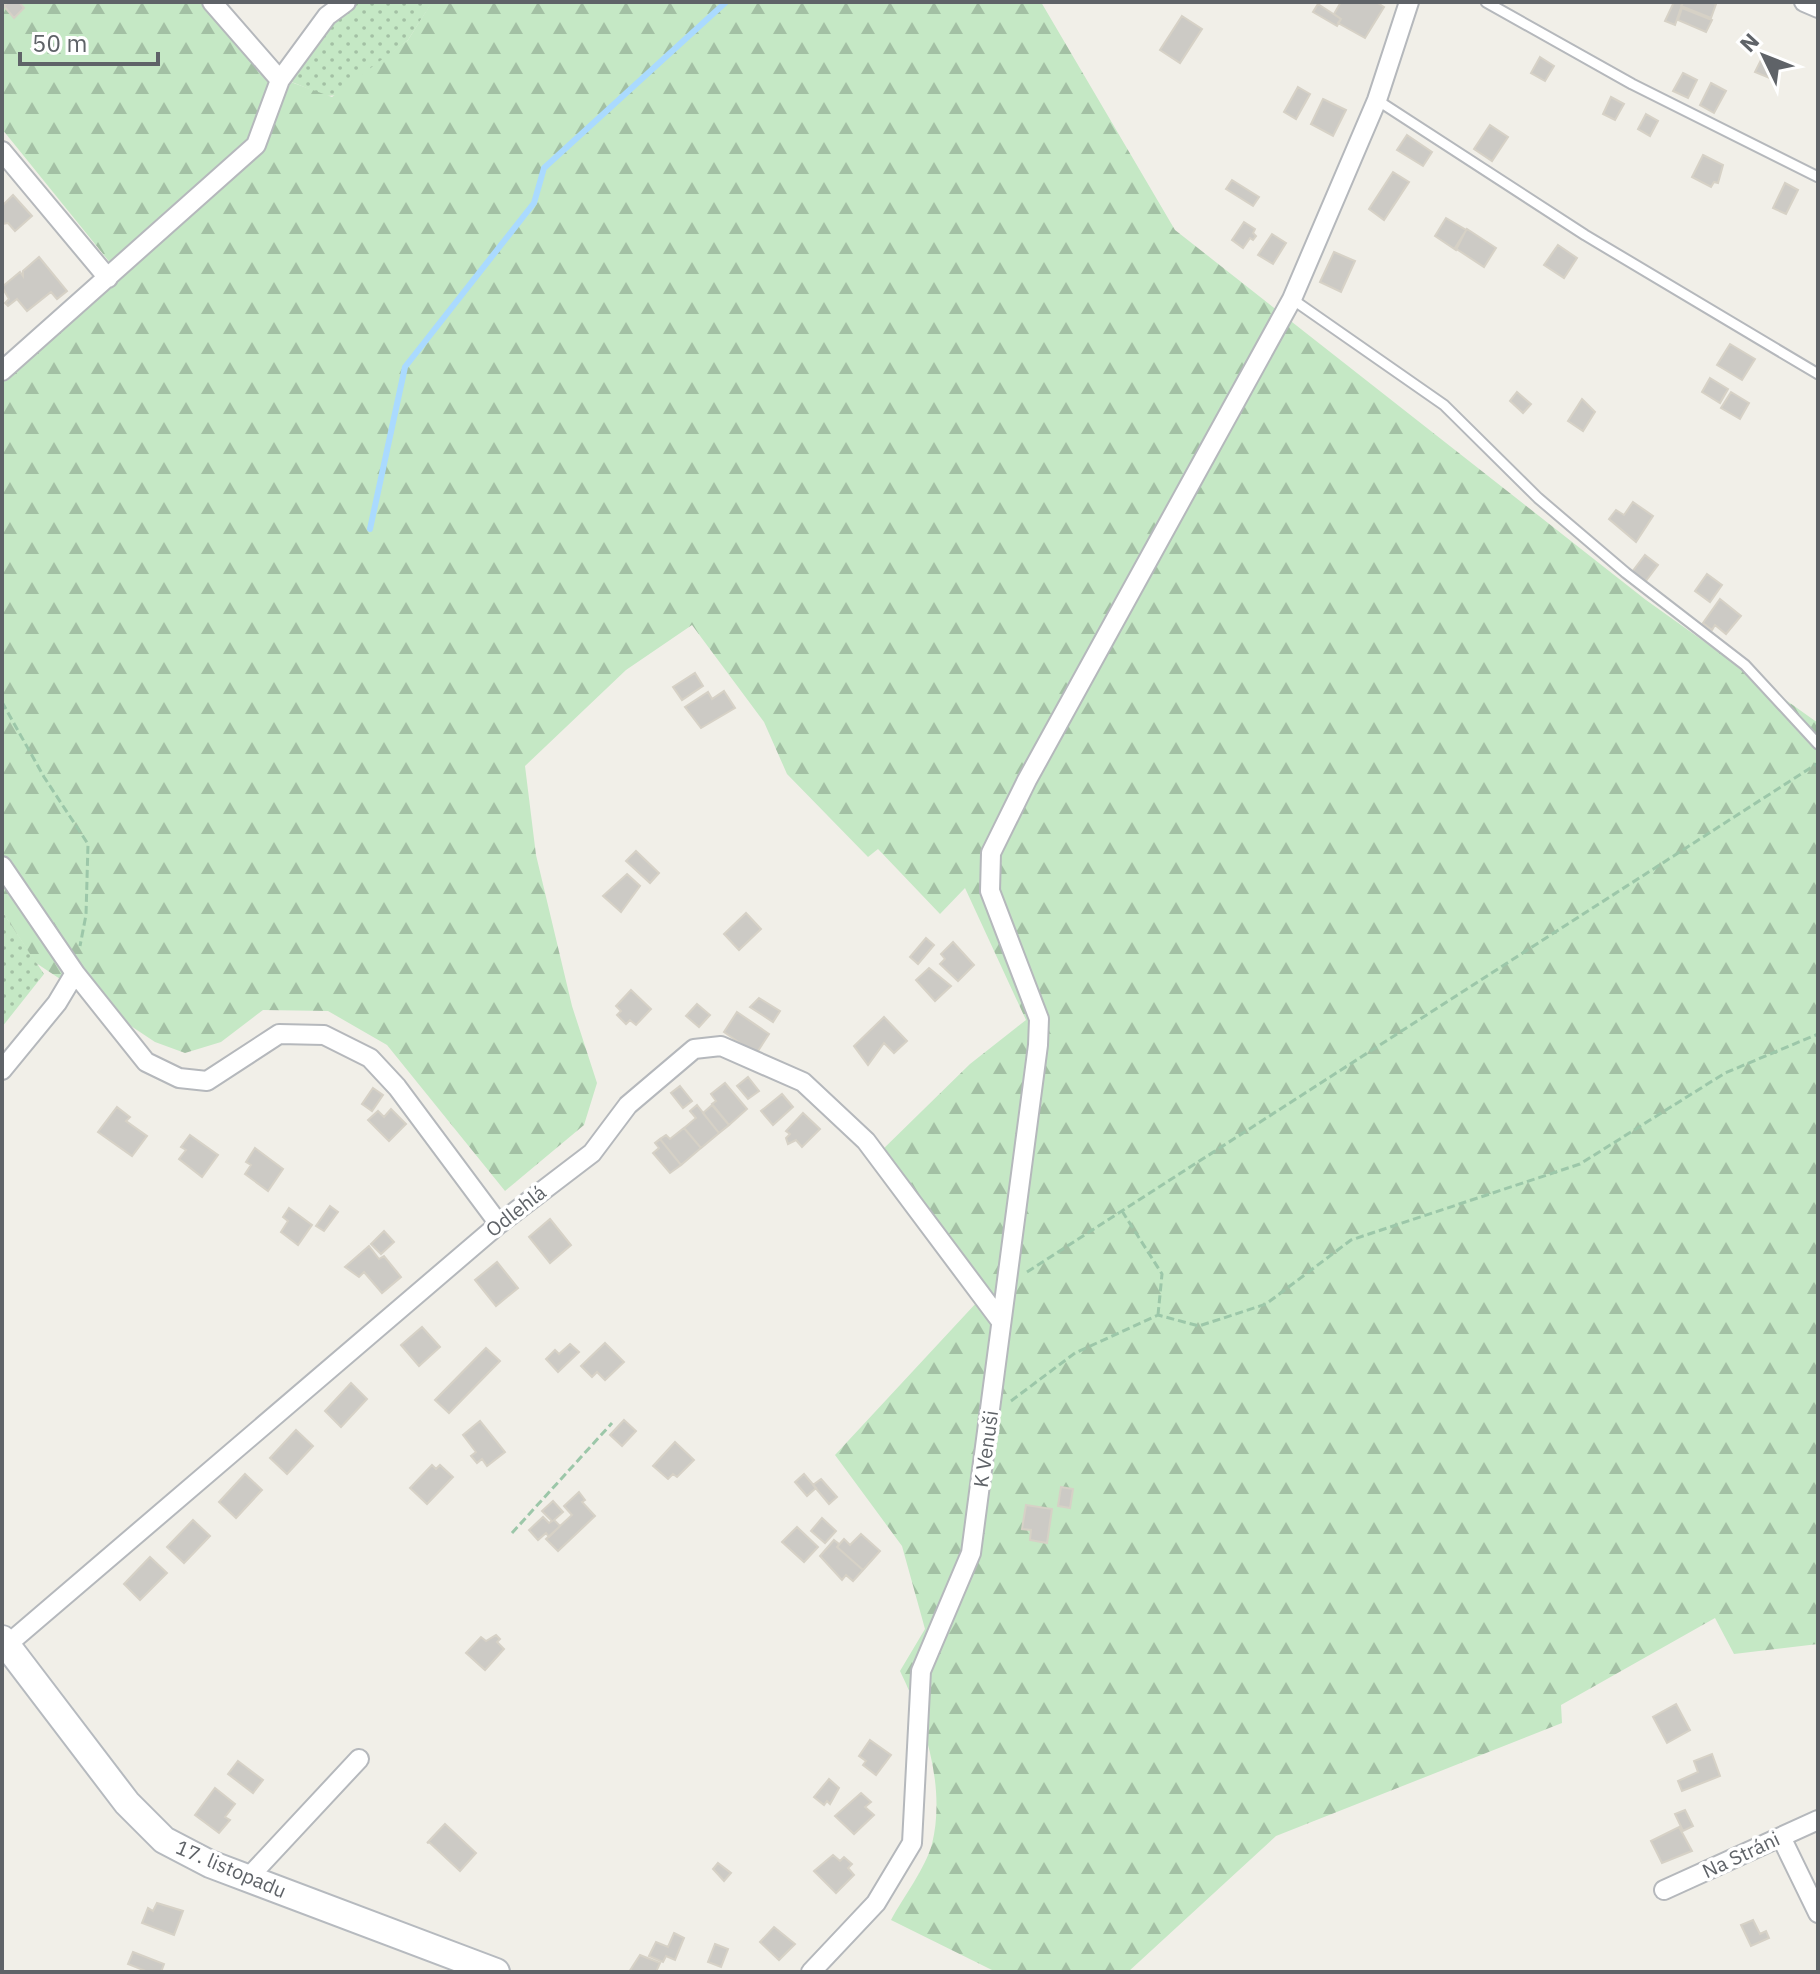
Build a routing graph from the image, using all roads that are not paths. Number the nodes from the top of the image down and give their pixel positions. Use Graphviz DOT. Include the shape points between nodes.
graph roads {
  1 [pos="212,2"];
  2 [pos="346,2"];
  3 [pos="1409,2"];
  4 [pos="1486,2"];
  5 [pos="1804,2"];
  6 [pos="1818,8"];
  7 [pos="280,80"];
  8 [pos="1377,100"];
  9 [pos="2,151"];
  10 [pos="1818,177"];
  11 [pos="108,278"];
  12 [pos="1292,299"];
  13 [pos="2,371"];
  14 [pos="1818,374"];
  15 [pos="1818,744"];
  16 [pos="2,866"];
  17 [pos="75,973"];
  18 [pos="2,1070"];
  19 [pos="499,1224"];
  20 [pos="1000,1320"];
  21 [pos="5,1642"];
  22 [pos="359,1759"];
  23 [pos="1818,1820"];
  24 [pos="1781,1837"];
  25 [pos="248,1878"];
  26 [pos="1664,1890"];
  27 [pos="1818,1913"];
  28 [pos="496,1972"];
  29 [pos="811,1972"];
  1 -- 7 [label="street"];
  2 -- 7 [label="street" via="327,16"];
  3 -- 8 [label="street"];
  4 -- 10 [label="lane" via="1632,84"];
  5 -- 6 [label="street"];
  7 -- 11 [label="street" via="256,145"];
  8 -- 12 [label="street"];
  8 -- 14 [label="lane" via="1585,235"];
  9 -- 11 [label="street"];
  11 -- 13 [label="street"];
  12 -- 15 [label="lane" via="1444,405 1538,498 1745,665"];
  12 -- 20 [label="street, K Venuši" via="991,853 990,891 1039,1019 1029,1128"];
  16 -- 17 [label="street"];
  17 -- 18 [label="street"];
  17 -- 19 [label="street" via="146,1062 179,1078 207,1081 279,1034 324,1035 370,1058"];
  19 -- 20 [label="street, Odlehlá" via="592,1153 628,1105 694,1049 721,1046 803,1082 866,1141"];
  19 -- 21 [label="street, Odlehlá"];
  20 -- 29 [label="street, K Venuši" via="971,1553 921,1671 912,1843 876,1903"];
  21 -- 25 [label="main road, 17. listopadu" via="145,1824 186,1854"];
  22 -- 25 [label="street"];
  23 -- 24 [label="street, Na Stráni"];
  24 -- 26 [label="street, Na Stráni"];
  24 -- 27 [label="street"];
  25 -- 28 [label="main road, 17. listopadu"];
}
